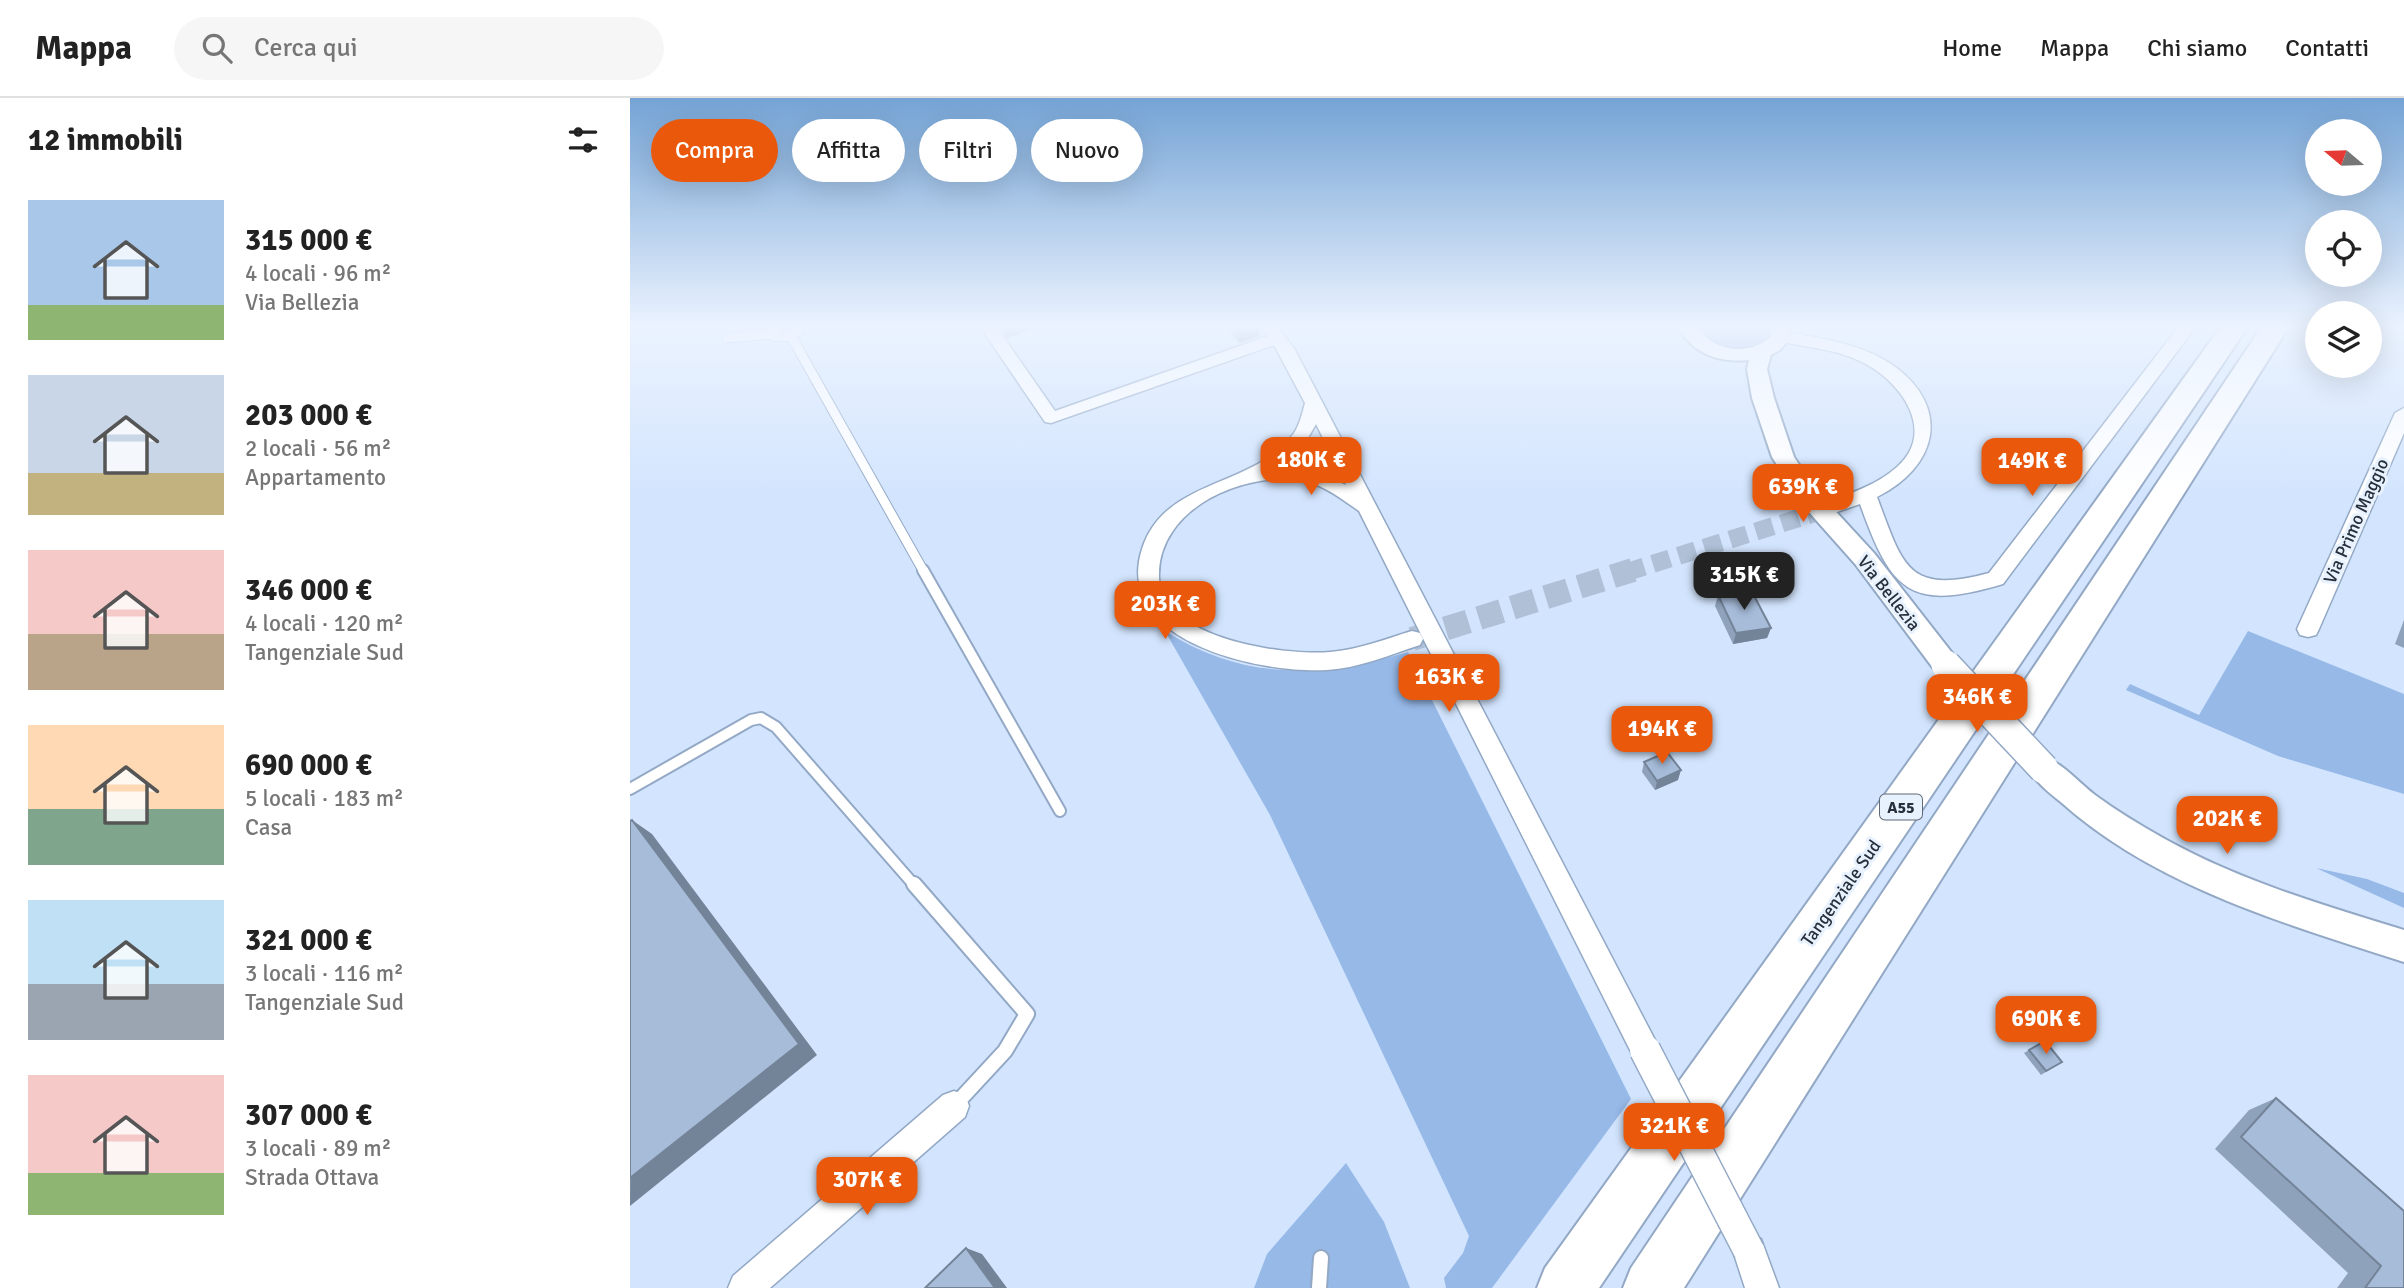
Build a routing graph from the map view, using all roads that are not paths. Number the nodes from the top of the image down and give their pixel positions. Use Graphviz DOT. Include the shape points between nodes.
graph roads {
  1 [pos="816,381"];
  2 [pos="1025,381"];
  3 [pos="1148,381"];
  4 [pos="1303,381"];
  5 [pos="1750,381"];
  6 [pos="1759,381"];
  7 [pos="1898,381"];
  8 [pos="2147,381"];
  9 [pos="2197,381"];
  10 [pos="2241,381"];
  11 [pos="1763,398"];
  12 [pos="1314,402"];
  13 [pos="2404,413"];
  14 [pos="1340,452"];
  15 [pos="1285,455"];
  16 [pos="1299,472"];
  17 [pos="1257,473"];
  18 [pos="1866,494"];
  19 [pos="1368,508"];
  20 [pos="1831,508"];
  21 [pos="2308,629"];
  22 [pos="1412,639"];
  23 [pos="630,789"];
  24 [pos="1060,810"];
  25 [pos="2404,946"];
  26 [pos="954,1106"];
  27 [pos="1321,1258"];
  28 [pos="745,1288"];
  29 [pos="1320,1288"];
  30 [pos="1565,1288"];
  31 [pos="1651,1288"];
  32 [pos="1762,1288"];
  1 -- 24 [label="lane"];
  2 -- 3 [label="street" via="1051,418"];
  4 -- 12 [label="street"];
  5 -- 11 [label="street, Via Bellezia"];
  6 -- 11 [label="street, Via Bellezia"];
  7 -- 18 [label="street" via="1915,403 1922,427 1919,450 1905,470"];
  8 -- 18 [label="street" via="1996,579 1946,591 1912,584 1887,550"];
  9 -- 30 [label="highway, Tangenziale Sud / A55"];
  10 -- 31 [label="highway"];
  11 -- 25 [label="street, Via Bellezia, bridge" via="1783,457 1808,496 1865,559 1946,665 2073,798 2121,832 2204,876"];
  12 -- 14 [label="street"];
  12 -- 15 [label="street" via="1307,426"];
  13 -- 21 [label="street, Via Primo Maggio"];
  14 -- 15 [label="street"];
  14 -- 16 [label="street"];
  14 -- 19 [label="street"];
  15 -- 17 [label="street"];
  16 -- 17 [label="street"];
  16 -- 19 [label="street" via="1331,483"];
  17 -- 22 [label="street" via="1205,493 1165,527 1148,570 1149,588 1158,605 1215,647 1264,658 1328,662"];
  18 -- 20 [label="street"];
  19 -- 32 [label="street, bridge" via="1749,1251"];
  23 -- 26 [label="lane" via="751,720 761,718 776,727 1027,1014 1005,1051"];
  26 -- 28 [label="street"];
  27 -- 29 [label="lane"];
}
